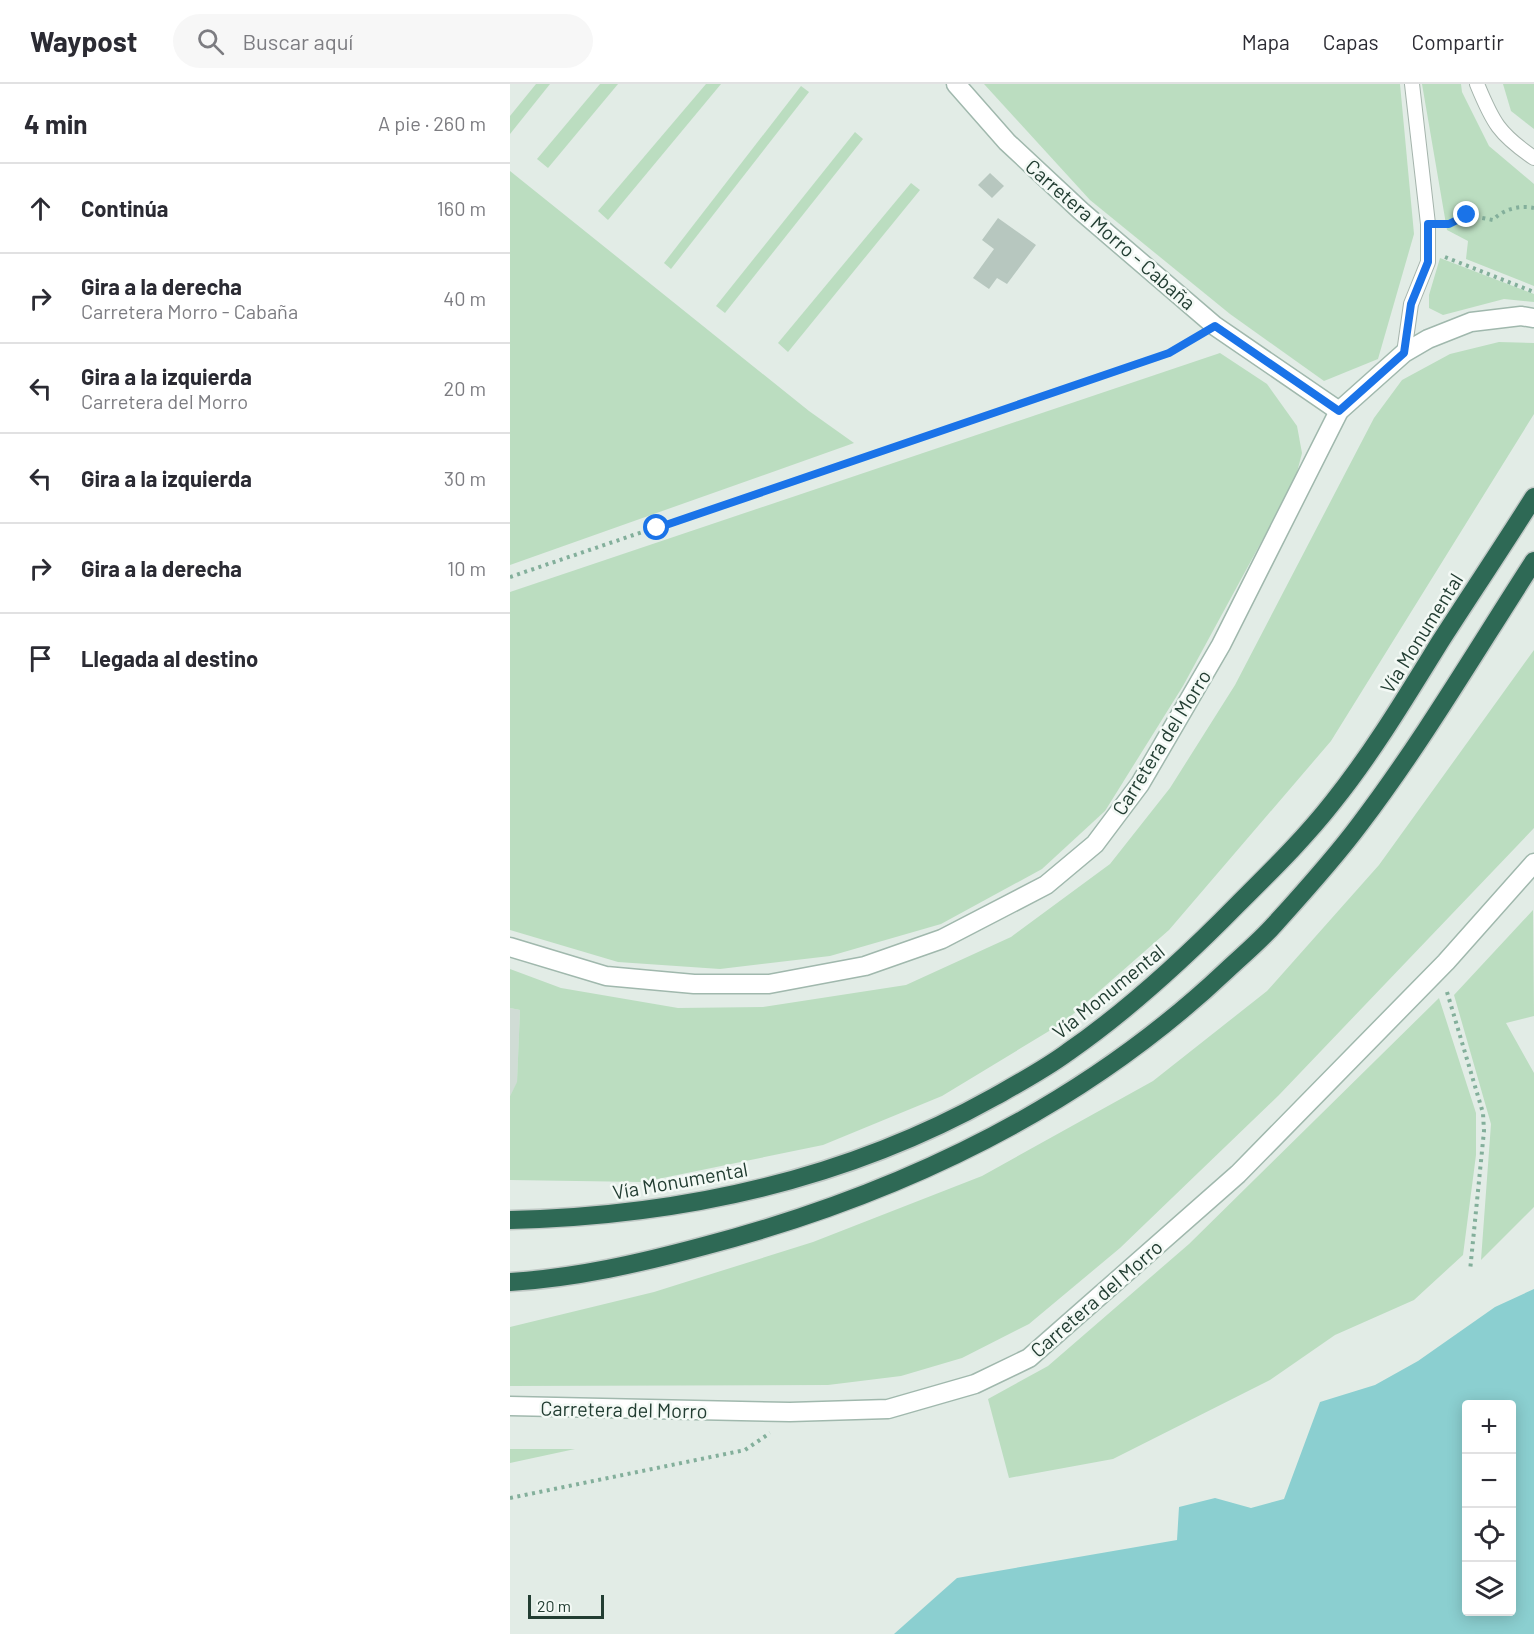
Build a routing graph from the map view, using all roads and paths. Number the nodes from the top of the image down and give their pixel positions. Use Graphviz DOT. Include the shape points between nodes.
graph roads {
  1 [pos="956,84"];
  2 [pos="1412,84"];
  3 [pos="1477,84"];
  4 [pos="1534,158"];
  5 [pos="1534,208"];
  6 [pos="1428,224"];
  7 [pos="1428,250"];
  8 [pos="1534,292"];
  9 [pos="1534,318"];
  10 [pos="1215,326"];
  11 [pos="1404,353"];
  12 [pos="1339,411"];
  13 [pos="1534,497"];
  14 [pos="1534,561"];
  15 [pos="510,577"];
  16 [pos="1534,863"];
  17 [pos="510,947"];
  18 [pos="1439,969"];
  19 [pos="510,1220"];
  20 [pos="1470,1271"];
  21 [pos="512,1282"];
  22 [pos="510,1406"];
  23 [pos="790,1412"];
  24 [pos="510,1498"];
  1 -- 10 [label="street, Carretera Morro - Cabaña" via="1007,142"];
  2 -- 6 [label="lane"];
  3 -- 4 [label="lane" via="1492,122"];
  5 -- 6 [label="path" via="1524,206 1500,212 1493,220 1467,215 1449,224"];
  6 -- 7 [label="lane"];
  7 -- 8 [label="path"];
  7 -- 11 [label="lane" via="1428,262 1411,304"];
  9 -- 11 [label="street, Carretera del Morro" via="1521,315 1471,322"];
  10 -- 12 [label="street, Carretera Morro - Cabaña"];
  10 -- 15 [label="path" via="1169,353"];
  11 -- 12 [label="street, Carretera del Morro"];
  12 -- 17 [label="street, Carretera del Morro" via="1221,645 1140,784 1095,844 1046,885 942,939 865,966 769,984 694,984 606,976"];
  13 -- 19 [label="highway, Vía Monumental" via="1396,715 1334,802 1172,969 1065,1055 963,1114 912,1138 792,1180 644,1212"];
  14 -- 21 [label="highway" via="1359,825 1272,927 1182,1012 1084,1084 965,1152 801,1218 663,1257 592,1272"];
  16 -- 18 [label="street, Carretera del Morro"];
  18 -- 20 [label="path" via="1483,1113"];
  18 -- 23 [label="street, Carretera del Morro" via="1238,1174 1029,1358 975,1384 888,1409"];
  22 -- 23 [label="street, Carretera del Morro"];
  23 -- 24 [label="path" via="771,1433 745,1450"];
}
